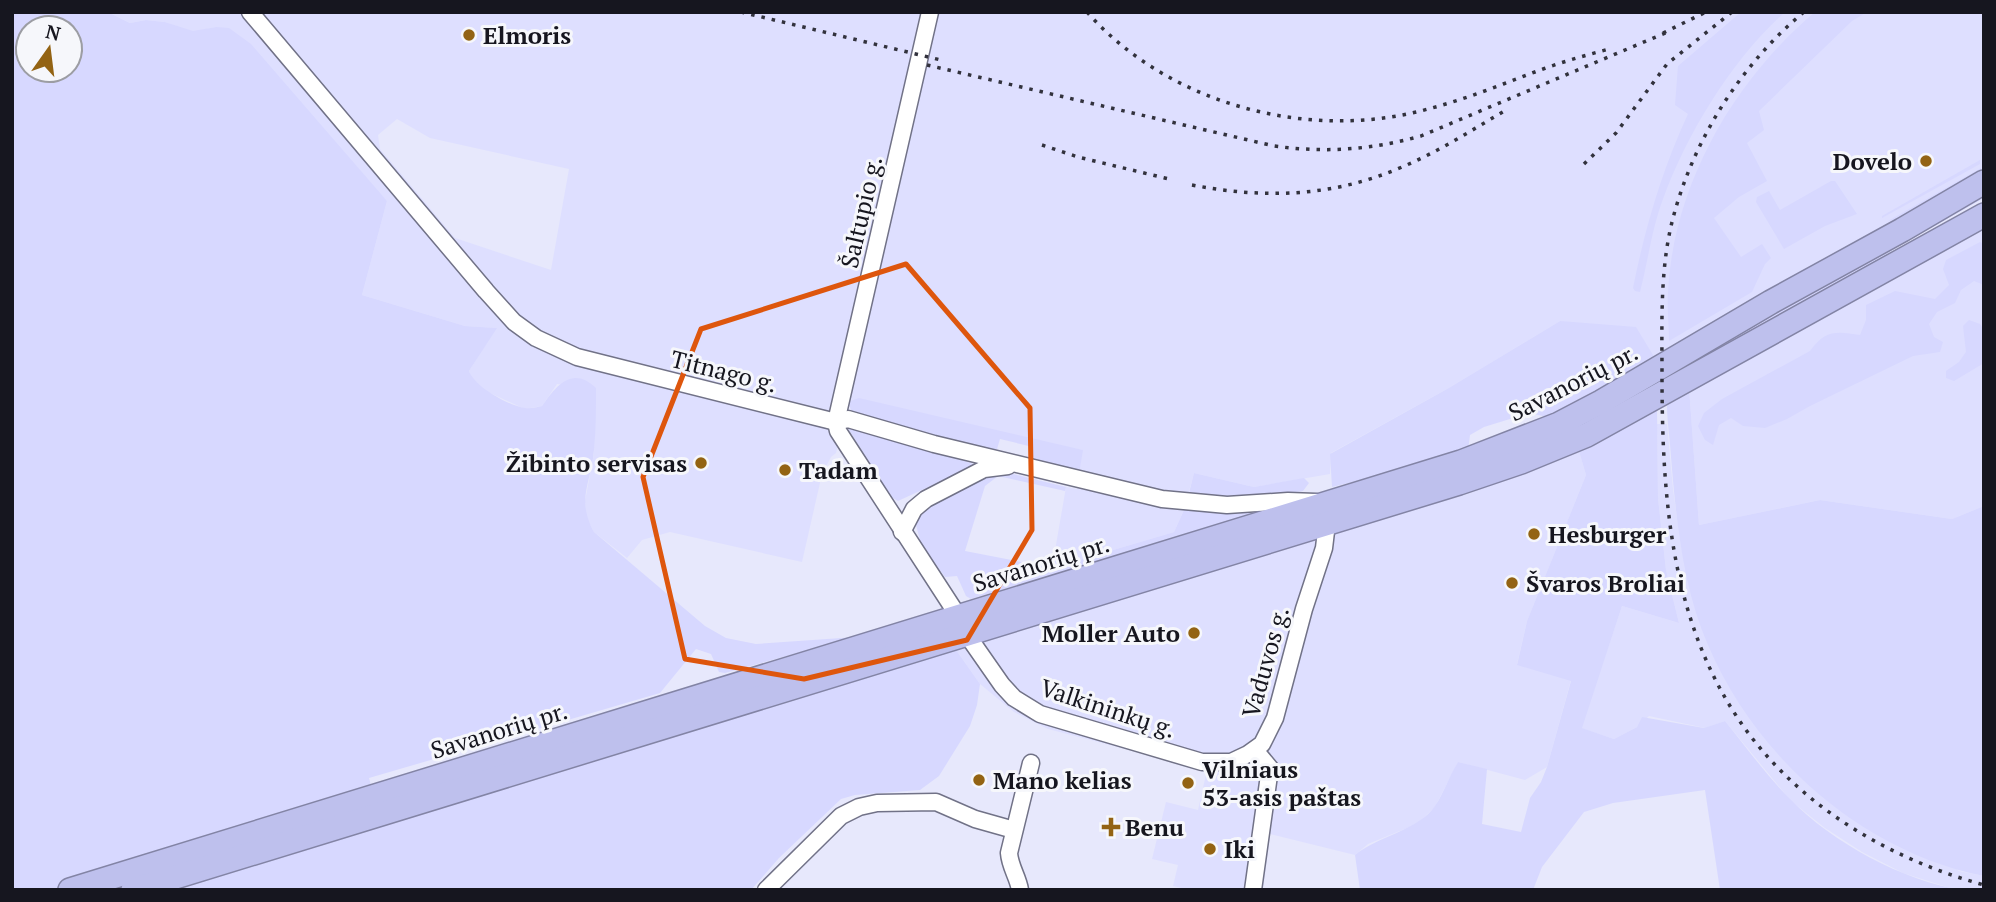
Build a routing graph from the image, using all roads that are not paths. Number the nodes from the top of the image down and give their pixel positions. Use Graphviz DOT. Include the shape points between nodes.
graph roads {
  1 [pos="250,12"];
  2 [pos="930,12"];
  3 [pos="1984,182"];
  4 [pos="1984,215"];
  5 [pos="836,422"];
  6 [pos="1020,465"];
  7 [pos="1328,513"];
  8 [pos="902,532"];
  9 [pos="953,608"];
  10 [pos="972,642"];
  11 [pos="1255,750"];
  12 [pos="1031,763"];
  13 [pos="1014,830"];
  14 [pos="70,890"];
  15 [pos="133,890"];
  16 [pos="766,890"];
  17 [pos="1020,890"];
  18 [pos="1253,890"];
  1 -- 5 [label="street, Titnago g." via="486,291 536,338 577,357"];
  2 -- 5 [label="street, Šaltupio g."];
  3 -- 7 [label="highway, Savanorių pr." via="1559,424"];
  4 -- 7 [label="highway, Savanorių pr." via="1587,435 1472,479"];
  5 -- 6 [label="street, Titnago g." via="848,419"];
  5 -- 8 [label="street"];
  6 -- 7 [label="street, Titnago g." via="1162,499 1227,505 1288,501"];
  6 -- 8 [label="street" via="991,467 926,499 914,509"];
  7 -- 11 [label="street, Vaduvos g." via="1324,548 1275,718"];
  7 -- 14 [label="highway, Savanorių pr."];
  7 -- 15 [label="highway, Savanorių pr."];
  8 -- 9 [label="street"];
  10 -- 11 [label="street, Valkininkų g." via="1002,685 1040,714 1202,762 1231,762"];
  11 -- 18 [label="street, Vaduvos g." via="1270,768"];
  12 -- 13 [label="street"];
  13 -- 16 [label="street" via="936,802 868,805 841,816"];
  13 -- 17 [label="street" via="1009,862"];
}
